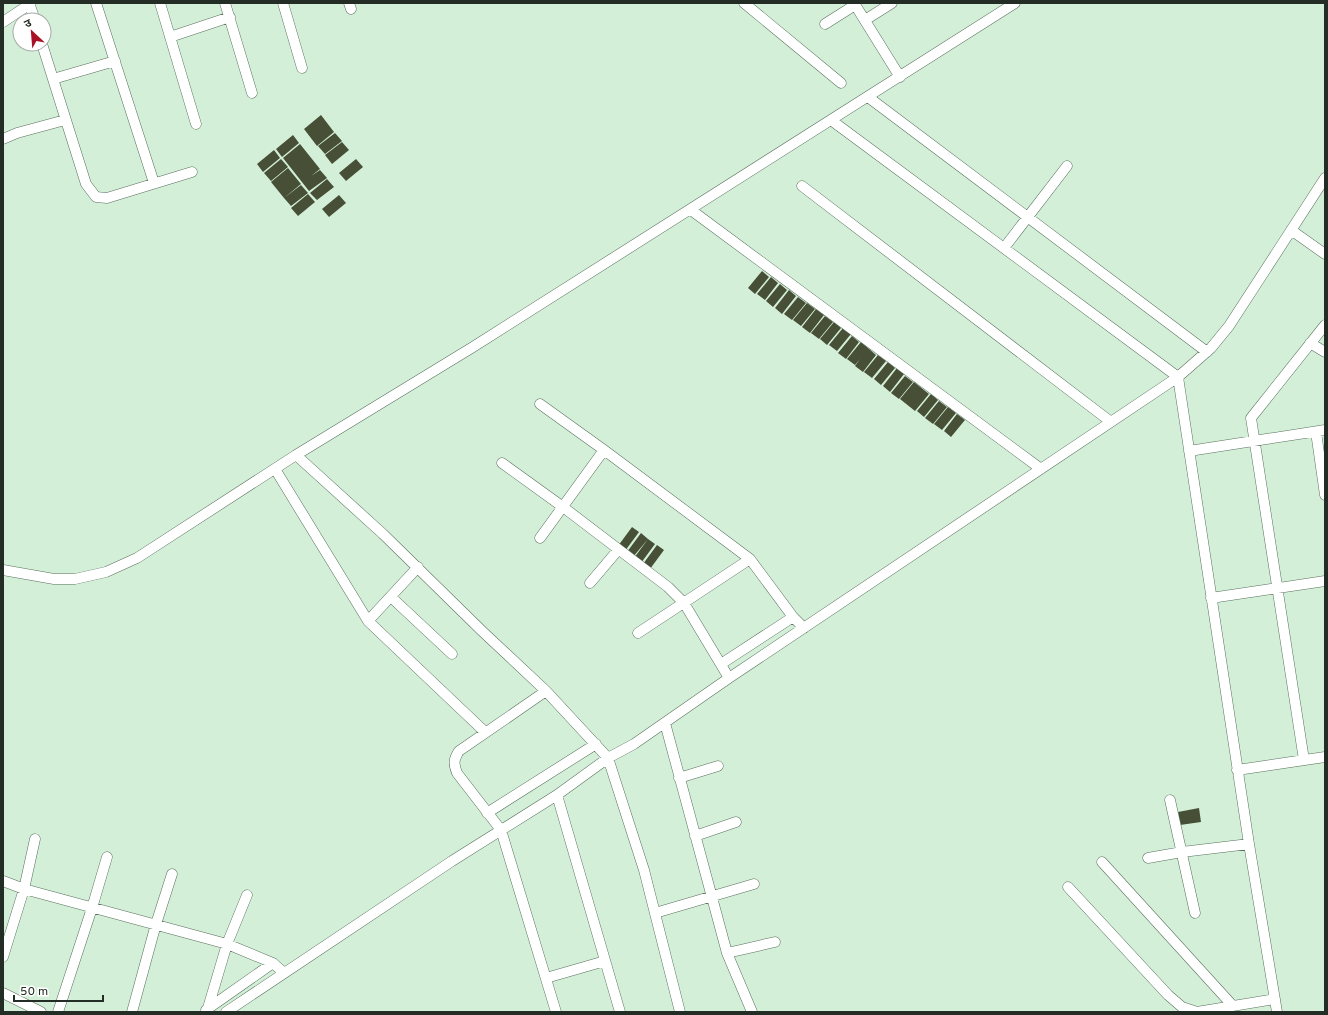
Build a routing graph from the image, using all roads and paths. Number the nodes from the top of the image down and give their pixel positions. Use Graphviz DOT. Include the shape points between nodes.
graph roads {
  1 [pos="96,3"];
  2 [pos="160,3"];
  3 [pos="225,3"];
  4 [pos="283,3"];
  5 [pos="744,3"];
  6 [pos="892,3"];
  7 [pos="1015,3"];
  8 [pos="30,4"];
  9 [pos="854,4"];
  10 [pos="756,7"];
  11 [pos="230,17"];
  12 [pos="864,20"];
  13 [pos="3,22"];
  14 [pos="825,24"];
  15 [pos="170,37"];
  16 [pos="45,52"];
  17 [pos="115,62"];
  18 [pos="302,68"];
  19 [pos="900,77"];
  20 [pos="53,79"];
  21 [pos="841,84"];
  22 [pos="252,93"];
  23 [pos="868,97"];
  24 [pos="65,120"];
  25 [pos="831,120"];
  26 [pos="196,124"];
  27 [pos="3,139"];
  28 [pos="1067,166"];
  29 [pos="192,172"];
  30 [pos="1325,178"];
  31 [pos="154,183"];
  32 [pos="802,186"];
  33 [pos="691,210"];
  34 [pos="1028,217"];
  35 [pos="1291,230"];
  36 [pos="1004,248"];
  37 [pos="1325,254"];
  38 [pos="1325,324"];
  39 [pos="1310,343"];
  40 [pos="1207,352"];
  41 [pos="1325,352"];
  42 [pos="1178,377"];
  43 [pos="540,404"];
  44 [pos="1111,422"];
  45 [pos="1320,431"];
  46 [pos="1254,441"];
  47 [pos="604,450"];
  48 [pos="1189,451"];
  49 [pos="296,455"];
  50 [pos="502,463"];
  51 [pos="275,469"];
  52 [pos="1040,469"];
  53 [pos="1325,495"];
  54 [pos="563,507"];
  55 [pos="540,538"];
  56 [pos="618,550"];
  57 [pos="750,559"];
  58 [pos="418,567"];
  59 [pos="3,570"];
  60 [pos="1325,581"];
  61 [pos="590,583"];
  62 [pos="1277,588"];
  63 [pos="391,597"];
  64 [pos="1212,598"];
  65 [pos="684,603"];
  66 [pos="792,617"];
  67 [pos="368,621"];
  68 [pos="804,628"];
  69 [pos="638,633"];
  70 [pos="452,654"];
  71 [pos="721,664"];
  72 [pos="729,678"];
  73 [pos="546,691"];
  74 [pos="665,723"];
  75 [pos="485,732"];
  76 [pos="596,744"];
  77 [pos="1325,757"];
  78 [pos="608,758"];
  79 [pos="1304,760"];
  80 [pos="718,766"];
  81 [pos="1237,770"];
  82 [pos="680,778"];
  83 [pos="557,795"];
  84 [pos="1170,800"];
  85 [pos="487,813"];
  86 [pos="736,822"];
  87 [pos="501,830"];
  88 [pos="695,836"];
  89 [pos="35,839"];
  90 [pos="1249,844"];
  91 [pos="1182,852"];
  92 [pos="107,857"];
  93 [pos="1148,858"];
  94 [pos="1102,862"];
  95 [pos="172,874"];
  96 [pos="3,881"];
  97 [pos="754,884"];
  98 [pos="1068,887"];
  99 [pos="24,889"];
  100 [pos="247,895"];
  101 [pos="711,896"];
  102 [pos="92,908"];
  103 [pos="655,913"];
  104 [pos="1195,913"];
  105 [pos="156,924"];
  106 [pos="775,942"];
  107 [pos="227,944"];
  108 [pos="727,953"];
  109 [pos="3,957"];
  110 [pos="605,961"];
  111 [pos="273,963"];
  112 [pos="284,972"];
  113 [pos="546,978"];
  114 [pos="3,993"];
  115 [pos="1275,999"];
  116 [pos="1233,1006"];
  117 [pos="205,1010"];
  118 [pos="41,1012"];
  119 [pos="58,1012"];
  120 [pos="132,1012"];
  121 [pos="226,1012"];
  122 [pos="556,1012"];
  123 [pos="620,1012"];
  124 [pos="680,1012"];
  125 [pos="752,1012"];
  126 [pos="1277,1012"];
  1 -- 17 [label="street"];
  2 -- 15 [label="street"];
  3 -- 11 [label="street"];
  4 -- 18 [label="street"];
  5 -- 10 [label="street"];
  6 -- 12 [label="street"];
  7 -- 19 [label="street"];
  8 -- 13 [label="street"];
  9 -- 12 [label="street"];
  9 -- 14 [label="street"];
  10 -- 21 [label="street"];
  11 -- 15 [label="street"];
  11 -- 22 [label="street"];
  12 -- 19 [label="street"];
  15 -- 26 [label="street"];
  16 -- 20 [label="street"];
  17 -- 20 [label="street"];
  17 -- 31 [label="street"];
  19 -- 23 [label="street"];
  20 -- 24 [label="street"];
  23 -- 25 [label="street"];
  23 -- 34 [label="street"];
  24 -- 27 [label="street"];
  24 -- 31 [label="street" via="86,184 96,197 107,198"];
  25 -- 33 [label="street"];
  25 -- 36 [label="street"];
  28 -- 34 [label="street"];
  29 -- 31 [label="street"];
  30 -- 35 [label="street"];
  32 -- 44 [label="street"];
  33 -- 49 [label="street"];
  33 -- 52 [label="street"];
  34 -- 36 [label="street"];
  34 -- 40 [label="street"];
  35 -- 37 [label="street"];
  35 -- 40 [label="street" via="1229,326"];
  36 -- 42 [label="street"];
  38 -- 39 [label="street"];
  39 -- 41 [label="street"];
  39 -- 46 [label="street" via="1251,418"];
  40 -- 42 [label="street"];
  42 -- 44 [label="street"];
  42 -- 48 [label="street"];
  43 -- 47 [label="street"];
  44 -- 52 [label="street"];
  45 -- 46 [label="street"];
  45 -- 53 [label="street"];
  46 -- 48 [label="street"];
  46 -- 62 [label="street"];
  47 -- 54 [label="street"];
  47 -- 57 [label="street"];
  48 -- 64 [label="street"];
  49 -- 51 [label="street"];
  49 -- 58 [label="street"];
  50 -- 54 [label="street"];
  51 -- 59 [label="street" via="137,558 106,572 74,579 54,579"];
  51 -- 67 [label="street"];
  52 -- 68 [label="street"];
  54 -- 55 [label="street"];
  54 -- 56 [label="street"];
  56 -- 61 [label="street"];
  56 -- 65 [label="street" via="668,587"];
  57 -- 65 [label="street"];
  57 -- 66 [label="street"];
  58 -- 63 [label="street"];
  58 -- 73 [label="street"];
  60 -- 62 [label="street"];
  62 -- 64 [label="street"];
  62 -- 79 [label="street"];
  63 -- 67 [label="street"];
  63 -- 70 [label="street"];
  64 -- 81 [label="street"];
  65 -- 69 [label="street"];
  65 -- 71 [label="street"];
  66 -- 68 [label="street"];
  66 -- 71 [label="street"];
  67 -- 75 [label="street"];
  68 -- 72 [label="street"];
  71 -- 72 [label="street"];
  72 -- 74 [label="street"];
  73 -- 75 [label="street"];
  73 -- 76 [label="street"];
  74 -- 78 [label="street"];
  74 -- 82 [label="street"];
  75 -- 85 [label="street" via="460,751 454,765"];
  76 -- 78 [label="street"];
  76 -- 85 [label="street"];
  77 -- 79 [label="street"];
  78 -- 83 [label="street"];
  78 -- 103 [label="street"];
  79 -- 81 [label="street"];
  80 -- 82 [label="street"];
  81 -- 90 [label="street"];
  82 -- 88 [label="street"];
  83 -- 87 [label="street"];
  83 -- 110 [label="street"];
  84 -- 91 [label="street"];
  85 -- 87 [label="street"];
  86 -- 88 [label="street"];
  87 -- 112 [label="street"];
  87 -- 113 [label="street"];
  88 -- 101 [label="street"];
  89 -- 99 [label="street"];
  90 -- 91 [label="street"];
  90 -- 115 [label="street"];
  91 -- 93 [label="street"];
  91 -- 104 [label="street"];
  92 -- 102 [label="street"];
  94 -- 116 [label="street"];
  95 -- 105 [label="street"];
  96 -- 99 [label="street"];
  97 -- 101 [label="street"];
  98 -- 116 [label="street" via="1168,995 1182,1006 1197,1012"];
  99 -- 102 [label="street"];
  99 -- 109 [label="street"];
  100 -- 107 [label="street"];
  101 -- 103 [label="street"];
  101 -- 108 [label="street"];
  102 -- 105 [label="street"];
  102 -- 119 [label="street"];
  103 -- 124 [label="street"];
  105 -- 107 [label="street"];
  105 -- 120 [label="street"];
  106 -- 108 [label="street"];
  107 -- 111 [label="street"];
  107 -- 117 [label="street"];
  108 -- 125 [label="street"];
  110 -- 113 [label="street"];
  110 -- 123 [label="street"];
  111 -- 112 [label="street"];
  111 -- 117 [label="street"];
  112 -- 121 [label="street"];
  113 -- 122 [label="street"];
  114 -- 118 [label="street"];
  115 -- 116 [label="street"];
  115 -- 126 [label="street"];
}
